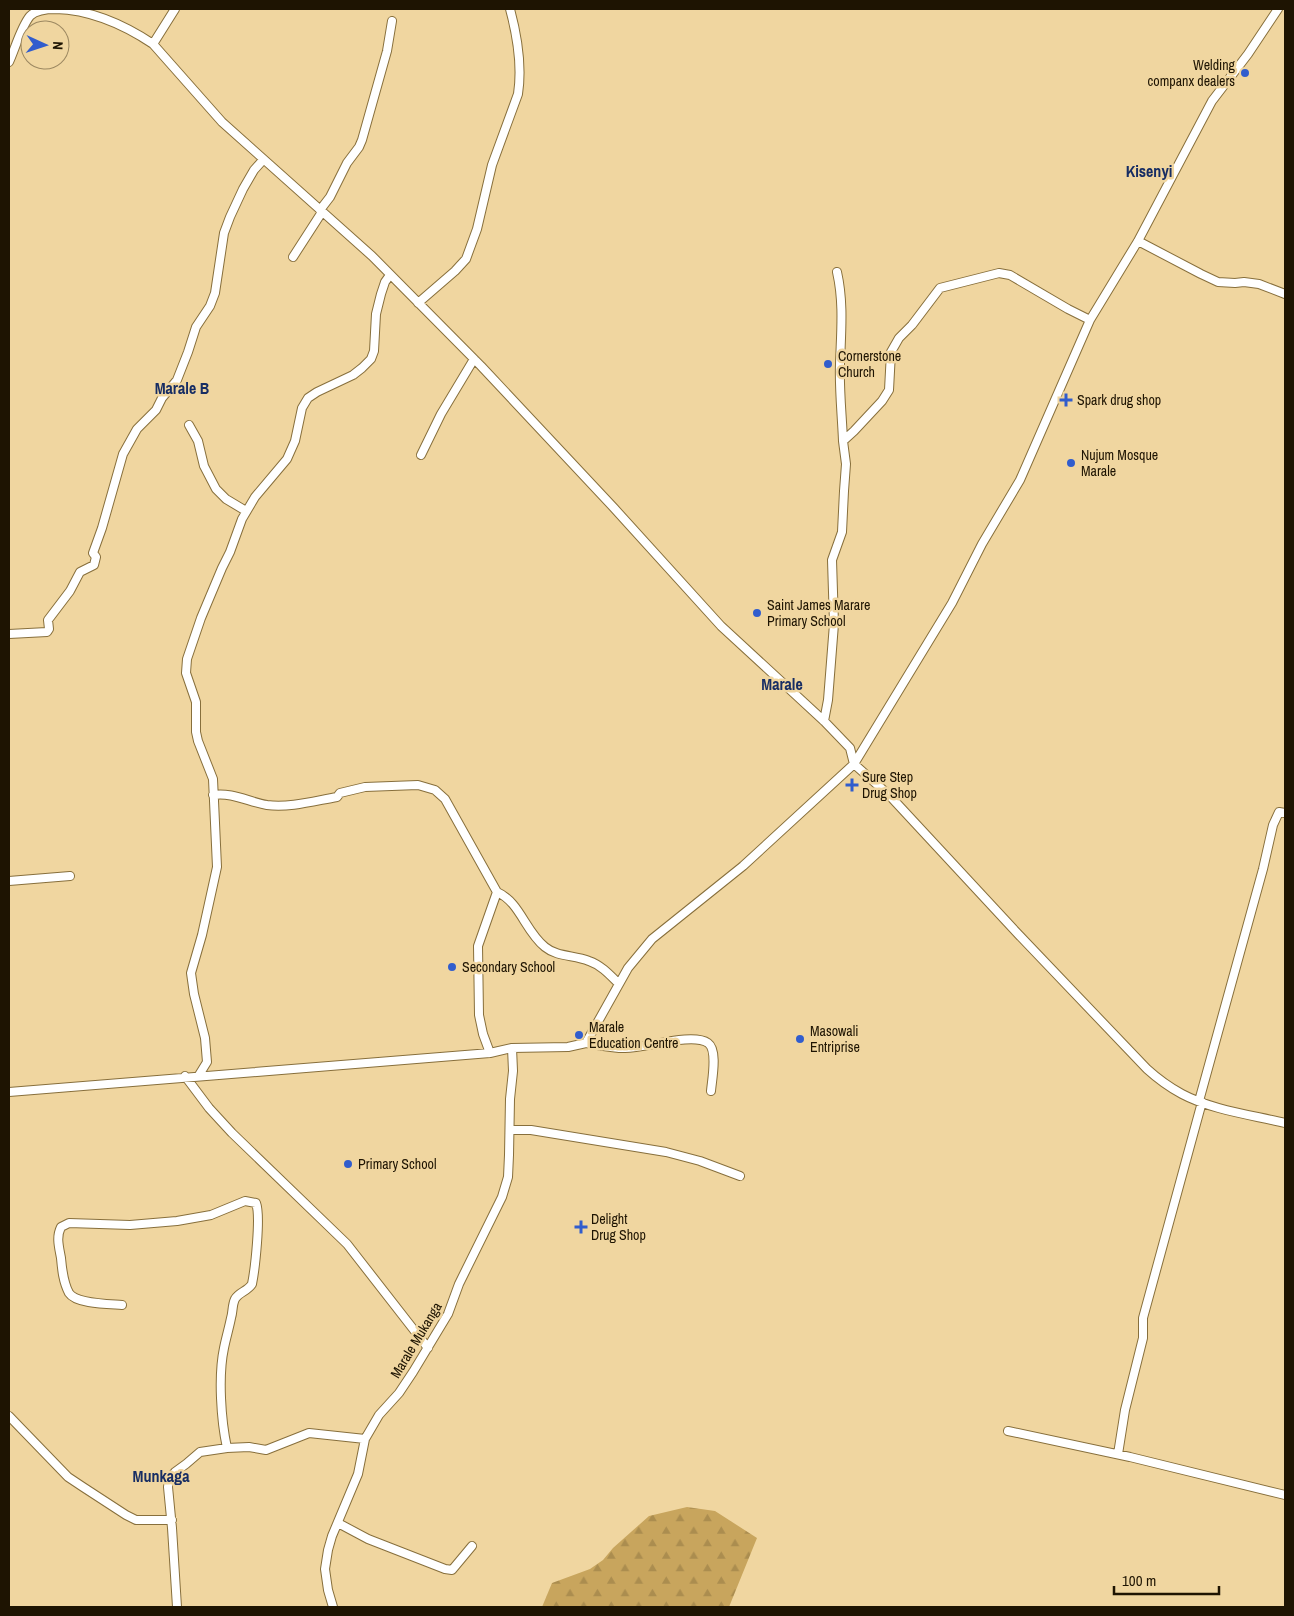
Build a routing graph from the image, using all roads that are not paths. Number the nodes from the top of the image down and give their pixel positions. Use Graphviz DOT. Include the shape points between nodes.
graph roads {
  1 [pos="175,9"];
  2 [pos="510,9"];
  3 [pos="1278,9"];
  4 [pos="392,21"];
  5 [pos="153,44"];
  6 [pos="9,62"];
  7 [pos="263,160"];
  8 [pos="321,211"];
  9 [pos="1138,242"];
  10 [pos="293,257"];
  11 [pos="837,272"];
  12 [pos="390,275"];
  13 [pos="1285,294"];
  14 [pos="418,303"];
  15 [pos="1090,320"];
  16 [pos="474,359"];
  17 [pos="189,425"];
  18 [pos="843,441"];
  19 [pos="421,455"];
  20 [pos="246,511"];
  21 [pos="9,634"];
  22 [pos="824,721"];
  23 [pos="854,764"];
  24 [pos="213,795"];
  25 [pos="1285,813"];
  26 [pos="70,876"];
  27 [pos="9,881"];
  28 [pos="497,892"];
  29 [pos="619,984"];
  30 [pos="586,1043"];
  31 [pos="512,1048"];
  32 [pos="490,1053"];
  33 [pos="199,1075"];
  34 [pos="185,1076"];
  35 [pos="711,1091"];
  36 [pos="9,1092"];
  37 [pos="1201,1102"];
  38 [pos="1285,1123"];
  39 [pos="510,1130"];
  40 [pos="740,1176"];
  41 [pos="122,1305"];
  42 [pos="428,1348"];
  43 [pos="9,1416"];
  44 [pos="1008,1431"];
  45 [pos="365,1439"];
  46 [pos="227,1448"];
  47 [pos="1118,1454"];
  48 [pos="1285,1495"];
  49 [pos="172,1520"];
  50 [pos="338,1523"];
  51 [pos="472,1546"];
  52 [pos="177,1607"];
  53 [pos="333,1607"];
  1 -- 5 [label="street"];
  2 -- 14 [label="street" via="520,68 518,94 492,165 477,229 466,259"];
  3 -- 9 [label="street" via="1212,101"];
  4 -- 8 [label="street" via="362,140"];
  5 -- 6 [label="street" via="92,14 45,10 34,13 27,21"];
  5 -- 7 [label="street" via="212,113"];
  7 -- 8 [label="street"];
  7 -- 21 [label="street" via="243,189 224,233 215,292 196,327 177,380 156,410 137,429 122,454 94,553 94,565 80,572 48,620 47,632"];
  8 -- 10 [label="street"];
  8 -- 12 [label="street"];
  9 -- 13 [label="street" via="1218,282 1259,284"];
  9 -- 15 [label="street"];
  11 -- 18 [label="street" via="843,308 840,365"];
  12 -- 14 [label="street"];
  12 -- 20 [label="street" via="376,314 371,359 353,375 308,398 287,459"];
  14 -- 16 [label="street"];
  15 -- 18 [label="street" via="1010,275 999,273 940,288 895,345 888,390 882,401"];
  15 -- 23 [label="street" via="1020,480 952,603"];
  16 -- 19 [label="street"];
  16 -- 22 [label="street" via="720,626"];
  17 -- 20 [label="street" via="216,489"];
  18 -- 22 [label="street" via="846,464 842,532 832,560 834,624"];
  20 -- 24 [label="street" via="201,618 186,665 196,702 196,732 212,774"];
  22 -- 23 [label="street" via="850,748"];
  23 -- 29 [label="street" via="743,866 652,939"];
  23 -- 37 [label="street" via="890,796 1147,1070 1165,1085"];
  24 -- 28 [label="street" via="227,794 268,805 281,805 337,797 340,793 365,787 429,787 444,799"];
  24 -- 33 [label="street" via="217,867 191,973 207,1062"];
  25 -- 37 [label="street" via="1279,812 1273,825"];
  26 -- 27 [label="street"];
  28 -- 29 [label="street" via="514,905 525,925 545,948 590,961"];
  28 -- 32 [label="street" via="478,946 479,1016"];
  29 -- 30 [label="street"];
  30 -- 31 [label="street" via="568,1047"];
  30 -- 35 [label="street" via="636,1048 673,1040 702,1040 712,1047 714,1056"];
  31 -- 32 [label="street"];
  31 -- 39 [label="street, Marale Mukanga" via="514,1071"];
  32 -- 33 [label="street"];
  33 -- 34 [label="street"];
  34 -- 36 [label="street"];
  34 -- 42 [label="street" via="232,1133 346,1244"];
  37 -- 38 [label="street"];
  37 -- 47 [label="street" via="1144,1318 1143,1338"];
  39 -- 40 [label="street" via="540,1131 666,1152"];
  39 -- 42 [label="street, Marale Mukanga" via="508,1177 502,1197 459,1284 448,1314"];
  41 -- 46 [label="street" via="97,1303 70,1295 64,1281 58,1237 61,1227 70,1223 130,1225 177,1221 211,1215 245,1202 256,1203 258,1222 252,1284 236,1297 233,1304 222,1363"];
  42 -- 45 [label="street, Marale Mukanga"];
  43 -- 49 [label="street" via="68,1477 82,1487 136,1520"];
  44 -- 47 [label="street"];
  45 -- 46 [label="street" via="309,1433 266,1450"];
  45 -- 50 [label="street, Marale Mukanga" via="358,1474"];
  46 -- 49 [label="street" via="200,1452 169,1479"];
  47 -- 48 [label="street"];
  49 -- 52 [label="street"];
  50 -- 51 [label="street" via="444,1570 456,1567"];
  50 -- 53 [label="street, Marale Mukanga" via="325,1569"];
}
